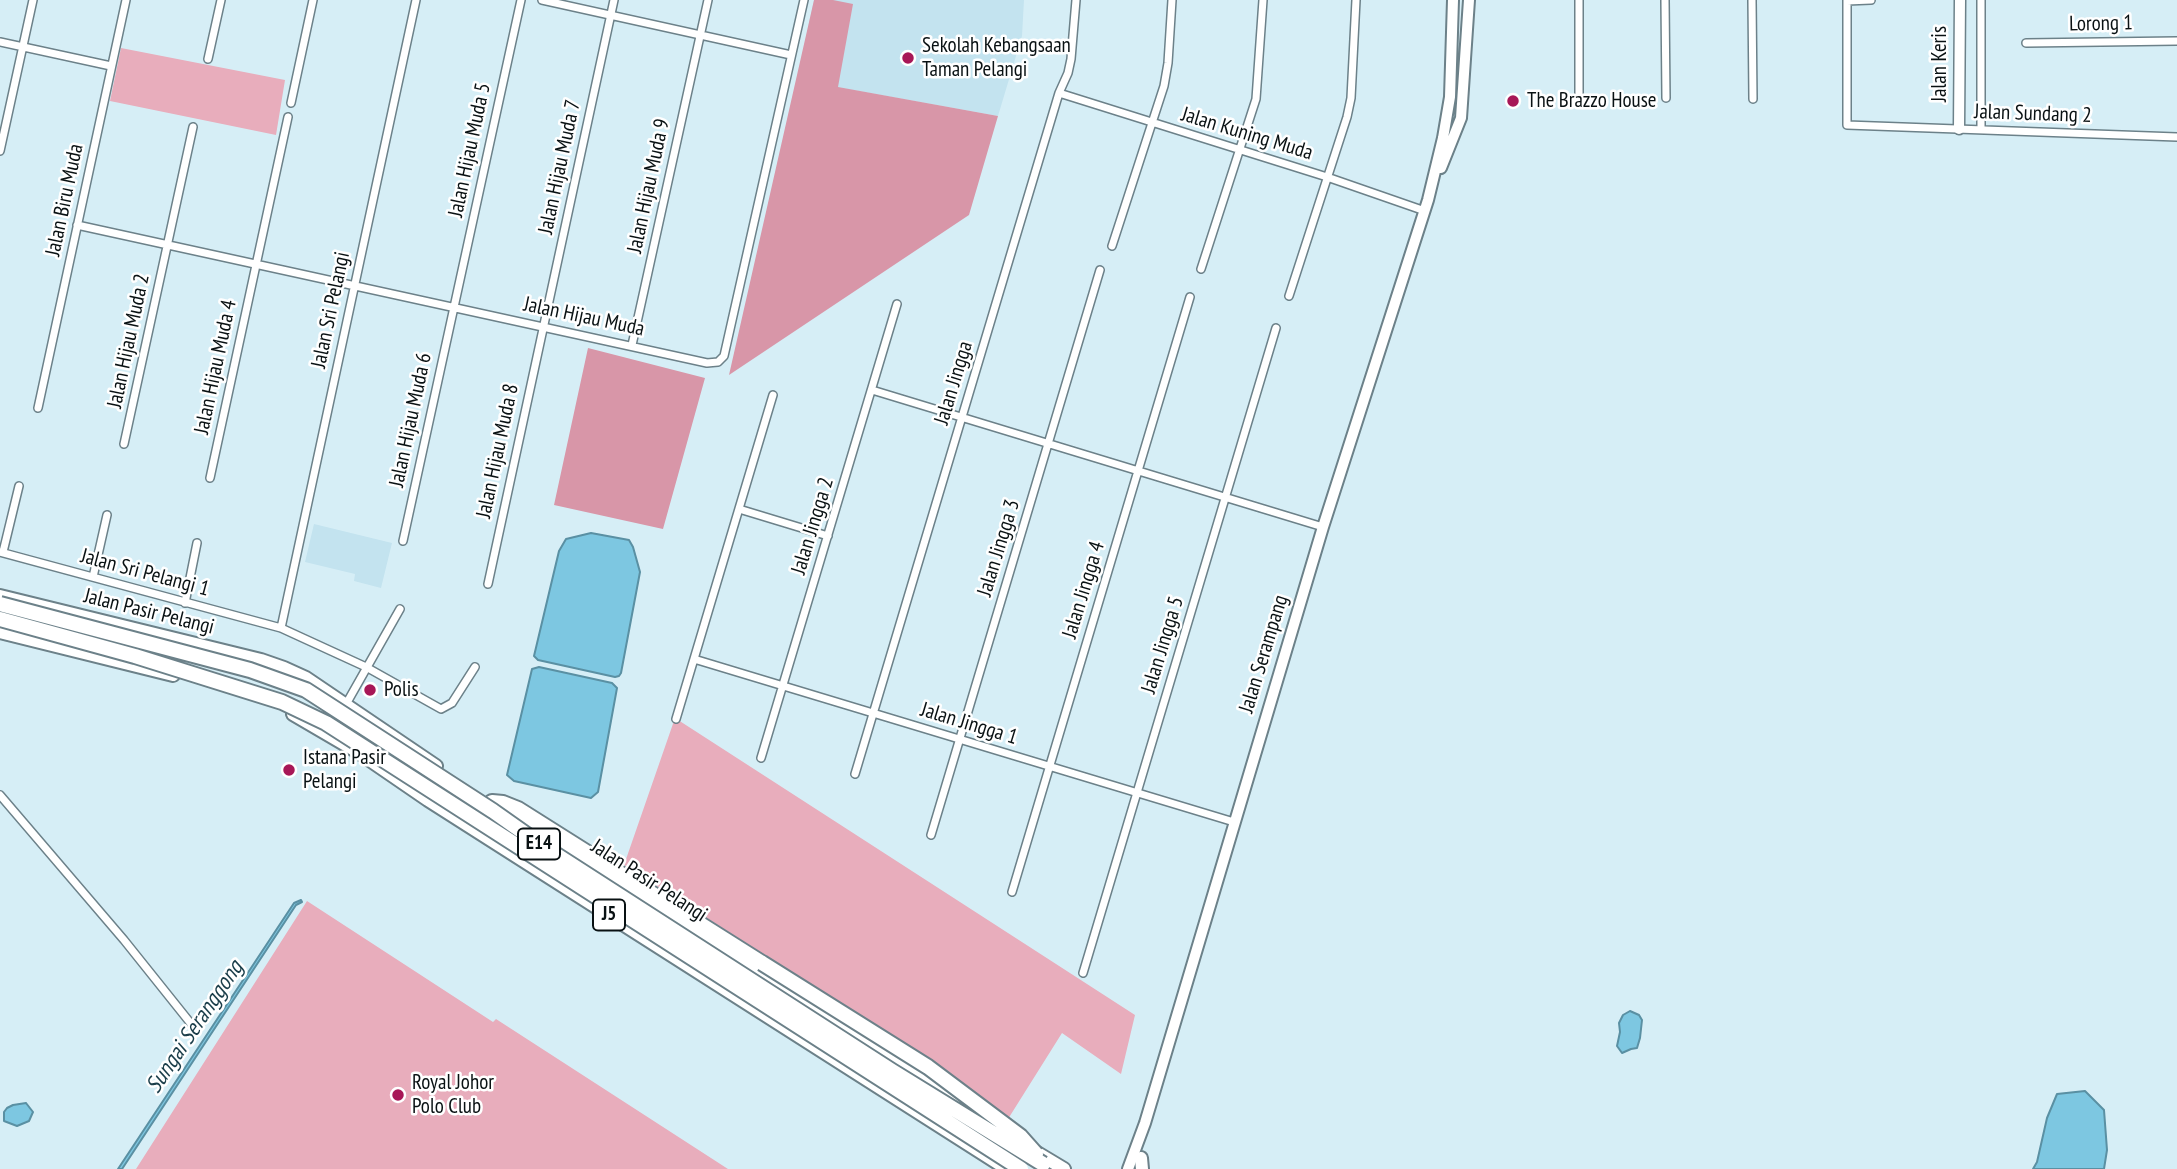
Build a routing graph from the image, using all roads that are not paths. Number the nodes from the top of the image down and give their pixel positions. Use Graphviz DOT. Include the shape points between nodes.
graph roads {
  1 [pos="33,0"];
  2 [pos="125,0"];
  3 [pos="220,0"];
  4 [pos="313,0"];
  5 [pos="416,0"];
  6 [pos="521,0"];
  7 [pos="542,0"];
  8 [pos="614,0"];
  9 [pos="708,0"];
  10 [pos="804,0"];
  11 [pos="1076,0"];
  12 [pos="1172,0"];
  13 [pos="1263,0"];
  14 [pos="1356,0"];
  15 [pos="1453,0"];
  16 [pos="1469,0"];
  17 [pos="1580,0"];
  18 [pos="1665,0"];
  19 [pos="1752,0"];
  20 [pos="1847,0"];
  21 [pos="1871,0"];
  22 [pos="1960,0"];
  23 [pos="1981,0"];
  24 [pos="611,15"];
  25 [pos="700,35"];
  26 [pos="2177,41"];
  27 [pos="0,42"];
  28 [pos="2026,43"];
  29 [pos="22,47"];
  30 [pos="791,55"];
  31 [pos="208,58"];
  32 [pos="111,66"];
  33 [pos="1059,93"];
  34 [pos="1666,97"];
  35 [pos="1753,99"];
  36 [pos="291,103"];
  37 [pos="1579,104"];
  38 [pos="288,117"];
  39 [pos="1153,122"];
  40 [pos="193,127"];
  41 [pos="1959,129"];
  42 [pos="1981,130"];
  43 [pos="2177,137"];
  44 [pos="1239,149"];
  45 [pos="0,151"];
  46 [pos="1327,177"];
  47 [pos="1426,205"];
  48 [pos="77,225"];
  49 [pos="168,244"];
  50 [pos="1112,246"];
  51 [pos="256,264"];
  52 [pos="1202,269"];
  53 [pos="1100,270"];
  54 [pos="354,285"];
  55 [pos="1289,296"];
  56 [pos="1190,297"];
  57 [pos="897,304"];
  58 [pos="454,307"];
  59 [pos="542,326"];
  60 [pos="1276,328"];
  61 [pos="632,345"];
  62 [pos="872,390"];
  63 [pos="773,395"];
  64 [pos="38,408"];
  65 [pos="961,418"];
  66 [pos="124,444"];
  67 [pos="1048,444"];
  68 [pos="1138,471"];
  69 [pos="210,478"];
  70 [pos="19,486"];
  71 [pos="1225,497"];
  72 [pos="739,509"];
  73 [pos="107,516"];
  74 [pos="1323,527"];
  75 [pos="828,536"];
  76 [pos="403,541"];
  77 [pos="197,543"];
  78 [pos="1,552"];
  79 [pos="93,577"];
  80 [pos="488,584"];
  81 [pos="0,596"];
  82 [pos="184,603"];
  83 [pos="0,604"];
  84 [pos="400,609"];
  85 [pos="0,619"];
  86 [pos="281,628"];
  87 [pos="0,632"];
  88 [pos="694,659"];
  89 [pos="366,667"];
  90 [pos="475,667"];
  91 [pos="783,686"];
  92 [pos="346,705"];
  93 [pos="873,713"];
  94 [pos="676,719"];
  95 [pos="328,734"];
  96 [pos="960,740"];
  97 [pos="761,758"];
  98 [pos="1049,767"];
  99 [pos="855,774"];
  100 [pos="1137,793"];
  101 [pos="0,795"];
  102 [pos="492,802"];
  103 [pos="1234,822"];
  104 [pos="931,835"];
  105 [pos="1012,892"];
  106 [pos="1083,973"];
  107 [pos="192,1025"];
  108 [pos="1145,1122"];
  109 [pos="1141,1165"];
  110 [pos="1047,1166"];
  111 [pos="1007,1169"];
  112 [pos="1021,1169"];
  113 [pos="1064,1169"];
  114 [pos="1128,1169"];
  1 -- 29 [label="street"];
  2 -- 32 [label="street, Jalan Biru Muda"];
  3 -- 31 [label="street"];
  4 -- 36 [label="street"];
  5 -- 54 [label="street, Jalan Sri Pelangi"];
  6 -- 58 [label="street, Jalan Hijau Muda 5"];
  7 -- 24 [label="street"];
  8 -- 24 [label="street, Jalan Hijau Muda 7"];
  9 -- 25 [label="street, Jalan Hijau Muda 9"];
  10 -- 30 [label="street, Jalan Hijau Muda"];
  11 -- 33 [label="street, Jalan Jingga" via="1071,59"];
  12 -- 39 [label="street" via="1166,75"];
  13 -- 44 [label="street" via="1256,99"];
  14 -- 46 [label="street" via="1351,98"];
  15 -- 47 [label="main road, Jalan Serampang" via="1450,97"];
  16 -- 47 [label="main road, Jalan Serampang" via="1461,118"];
  17 -- 37 [label="street"];
  18 -- 34 [label="street"];
  19 -- 35 [label="street"];
  20 -- 21 [label="street"];
  20 -- 41 [label="street, Jalan Sundang 2" via="1847,125"];
  22 -- 41 [label="street, Jalan Keris"];
  23 -- 42 [label="street"];
  24 -- 25 [label="street"];
  24 -- 59 [label="street, Jalan Hijau Muda 7"];
  25 -- 30 [label="street"];
  25 -- 61 [label="street, Jalan Hijau Muda 9"];
  26 -- 28 [label="street, Lorong 1"];
  27 -- 29 [label="street"];
  29 -- 32 [label="street"];
  29 -- 45 [label="street"];
  30 -- 61 [label="street, Jalan Hijau Muda" via="724,356 707,363"];
  32 -- 48 [label="street, Jalan Biru Muda"];
  33 -- 39 [label="street, Jalan Kuning Muda"];
  33 -- 65 [label="street, Jalan Jingga"];
  38 -- 51 [label="street, Jalan Hijau Muda 4"];
  39 -- 44 [label="street, Jalan Kuning Muda"];
  39 -- 50 [label="street"];
  40 -- 49 [label="street, Jalan Hijau Muda 2"];
  41 -- 42 [label="street, Jalan Sundang 2"];
  42 -- 43 [label="street, Jalan Sundang 2"];
  44 -- 46 [label="street, Jalan Kuning Muda"];
  44 -- 52 [label="street"];
  46 -- 47 [label="street, Jalan Kuning Muda"];
  46 -- 55 [label="street"];
  47 -- 74 [label="main road, Jalan Serampang"];
  48 -- 49 [label="street, Jalan Hijau Muda"];
  48 -- 64 [label="street, Jalan Biru Muda"];
  49 -- 51 [label="street, Jalan Hijau Muda"];
  49 -- 66 [label="street, Jalan Hijau Muda 2"];
  51 -- 54 [label="street, Jalan Hijau Muda"];
  51 -- 69 [label="street, Jalan Hijau Muda 4"];
  53 -- 67 [label="street, Jalan Jingga 3"];
  54 -- 58 [label="street, Jalan Hijau Muda"];
  54 -- 86 [label="street, Jalan Sri Pelangi"];
  56 -- 68 [label="street, Jalan Jingga 4"];
  57 -- 62 [label="street, Jalan Jingga 2"];
  58 -- 59 [label="street, Jalan Hijau Muda"];
  58 -- 76 [label="street, Jalan Hijau Muda 6"];
  59 -- 61 [label="street, Jalan Hijau Muda"];
  59 -- 80 [label="street, Jalan Hijau Muda 8"];
  60 -- 71 [label="street, Jalan Jingga 5"];
  62 -- 65 [label="street"];
  62 -- 75 [label="street, Jalan Jingga 2"];
  63 -- 72 [label="street"];
  65 -- 67 [label="street"];
  65 -- 93 [label="street, Jalan Jingga"];
  67 -- 68 [label="street"];
  67 -- 96 [label="street, Jalan Jingga 3"];
  68 -- 71 [label="street"];
  68 -- 98 [label="street, Jalan Jingga 4"];
  70 -- 78 [label="street"];
  71 -- 74 [label="street"];
  71 -- 100 [label="street, Jalan Jingga 5"];
  72 -- 75 [label="street"];
  72 -- 88 [label="street"];
  73 -- 79 [label="street"];
  74 -- 103 [label="main road, Jalan Serampang"];
  75 -- 91 [label="street, Jalan Jingga 2"];
  77 -- 82 [label="street"];
  78 -- 79 [label="street, Jalan Sri Pelangi 1"];
  79 -- 82 [label="street, Jalan Sri Pelangi 1"];
  81 -- 92 [label="main road, Jalan Pasir Pelangi / J5" via="261,660 306,678"];
  82 -- 86 [label="street, Jalan Sri Pelangi 1"];
  83 -- 110 [label="highway, E14, bridge" via="250,670 306,690 892,1071"];
  84 -- 89 [label="street"];
  85 -- 112 [label="highway, E14, bridge" via="282,702 326,723"];
  86 -- 89 [label="street, Jalan Sri Pelangi 1"];
  87 -- 95 [label="main road, J5" via="262,701"];
  88 -- 91 [label="street, Jalan Jingga 1"];
  88 -- 94 [label="street"];
  89 -- 90 [label="street, Jalan Sri Pelangi 1" via="441,709 452,703"];
  89 -- 92 [label="street"];
  91 -- 93 [label="street, Jalan Jingga 1"];
  91 -- 97 [label="street, Jalan Jingga 2"];
  92 -- 95 [label="street"];
  92 -- 102 [label="main road, Jalan Pasir Pelangi / J5"];
  93 -- 96 [label="street, Jalan Jingga 1"];
  93 -- 99 [label="street, Jalan Jingga"];
  95 -- 111 [label="main road, J5"];
  96 -- 98 [label="street, Jalan Jingga 1"];
  96 -- 104 [label="street, Jalan Jingga 3"];
  98 -- 100 [label="street, Jalan Jingga 1"];
  98 -- 105 [label="street, Jalan Jingga 4"];
  100 -- 103 [label="street, Jalan Jingga 1"];
  100 -- 106 [label="street, Jalan Jingga 5"];
  101 -- 107 [label="street"];
  102 -- 110 [label="highway, bridge" via="518,809 928,1067 1020,1136"];
  102 -- 113 [label="main road, Jalan Pasir Pelangi / J5"];
  103 -- 108 [label="main road, Jalan Serampang"];
  108 -- 109 [label="main road, Jalan Serampang"];
  108 -- 114 [label="main road, Jalan Serampang"];
}
